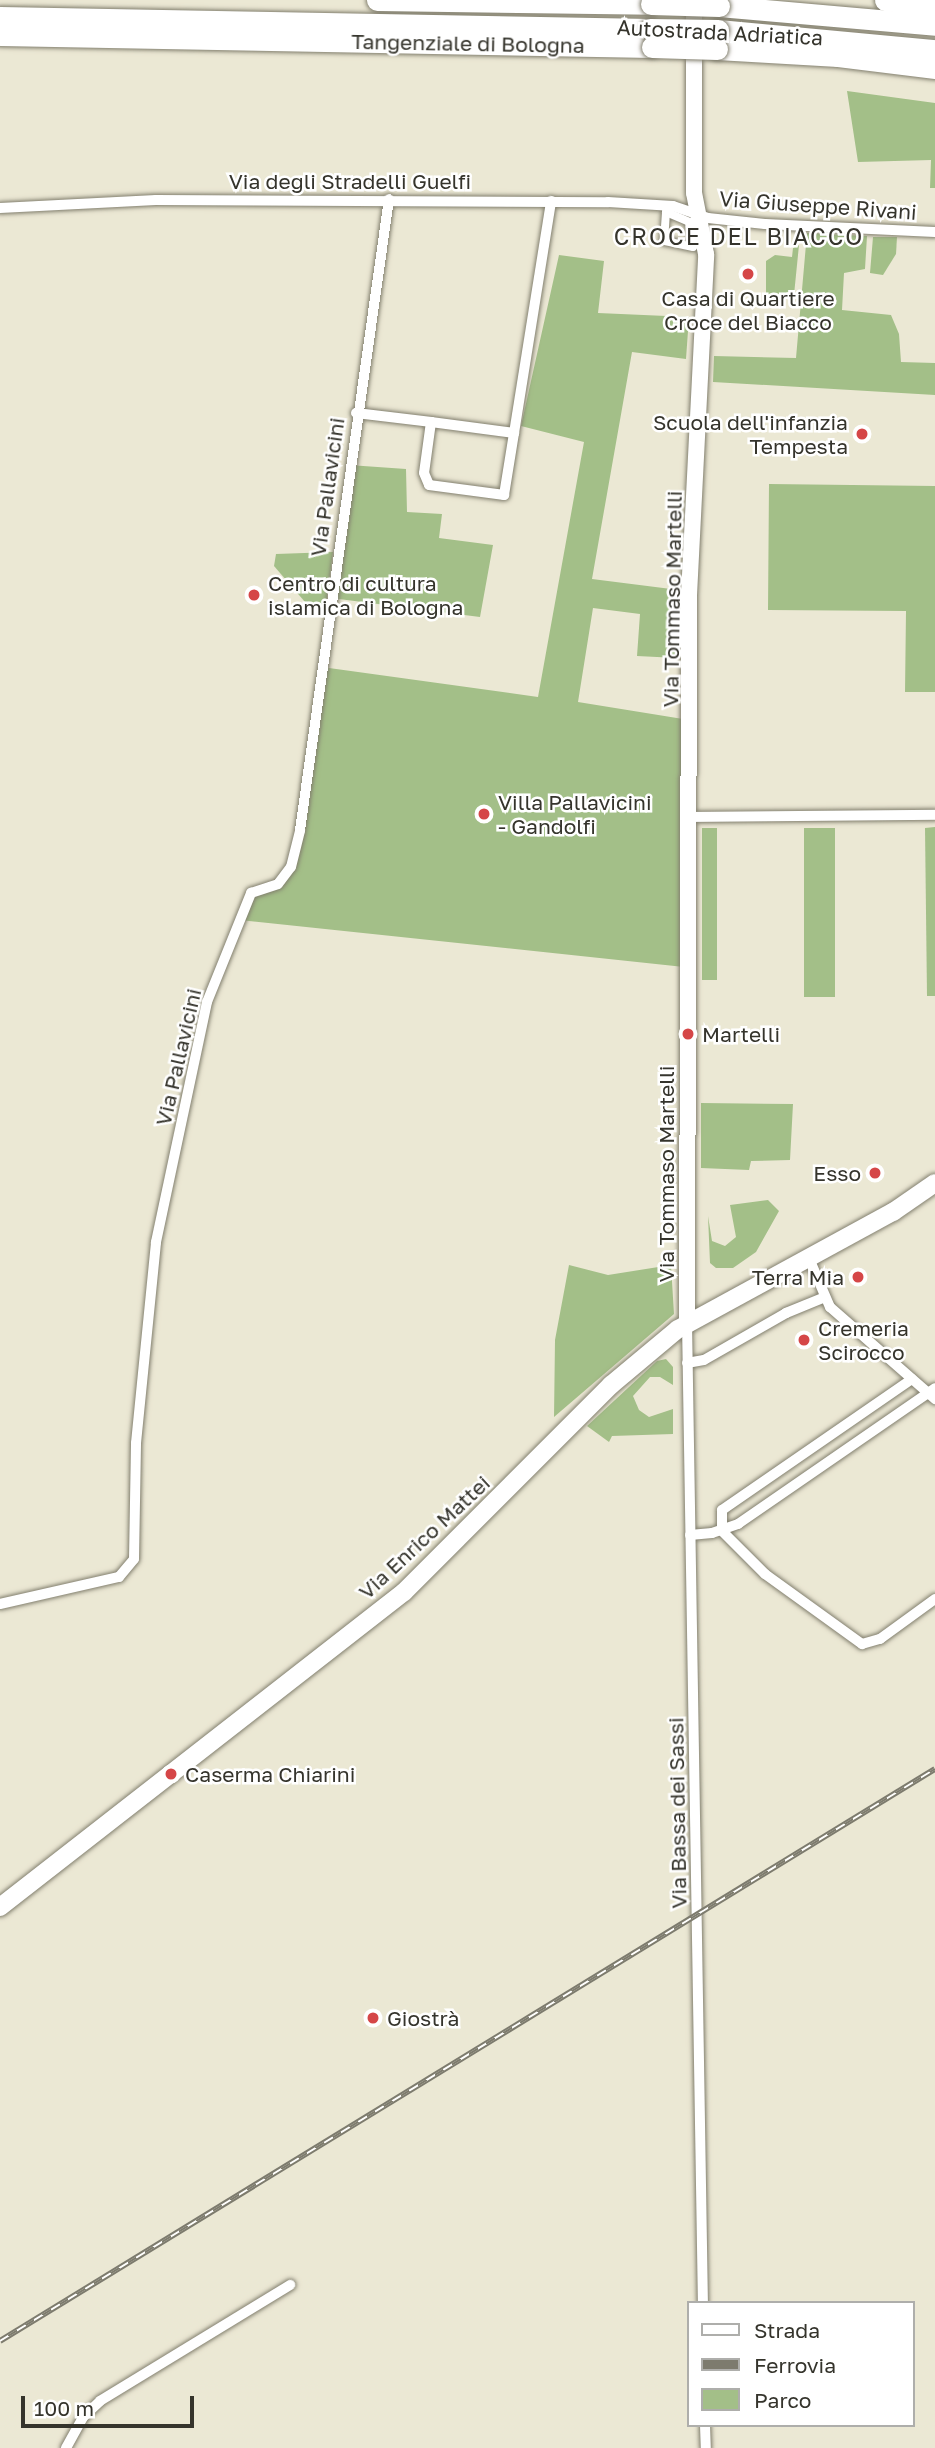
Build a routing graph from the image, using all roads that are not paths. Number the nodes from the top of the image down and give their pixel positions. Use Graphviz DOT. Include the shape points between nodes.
graph roads {
  1 [pos="377,0"];
  2 [pos="694,0"];
  3 [pos="885,0"];
  4 [pos="935,6"];
  5 [pos="0,17"];
  6 [pos="935,25"];
  7 [pos="0,35"];
  8 [pos="651,38"];
  9 [pos="718,39"];
  10 [pos="935,50"];
  11 [pos="935,68"];
  12 [pos="389,199"];
  13 [pos="551,201"];
  14 [pos="0,208"];
  15 [pos="698,215"];
  16 [pos="935,232"];
  17 [pos="693,247"];
  18 [pos="356,413"];
  19 [pos="431,422"];
  20 [pos="514,433"];
  21 [pos="935,815"];
  22 [pos="690,817"];
  23 [pos="935,1183"];
  24 [pos="808,1256"];
  25 [pos="825,1297"];
  26 [pos="687,1322"];
  27 [pos="687,1363"];
  28 [pos="912,1379"];
  29 [pos="933,1393"];
  30 [pos="722,1531"];
  31 [pos="690,1535"];
  32 [pos="935,1599"];
  33 [pos="0,1604"];
  34 [pos="0,1907"];
  35 [pos="290,2285"];
  36 [pos="703,2301"];
  37 [pos="705,2427"];
  38 [pos="66,2448"];
  39 [pos="706,2448"];
  1 -- 6 [label="highway, Autostrada Adriatica, bridge" via="719,6"];
  2 -- 15 [label="main road, Via Tommaso Martelli"];
  3 -- 4 [label="highway"];
  5 -- 8 [label="highway, Autostrada Adriatica"];
  7 -- 8 [label="highway, Tangenziale di Bologna"];
  8 -- 9 [label="highway, Tangenziale di Bologna, bridge"];
  9 -- 10 [label="highway, Autostrada Adriatica"];
  9 -- 11 [label="highway, Tangenziale di Bologna"];
  12 -- 13 [label="street, Via degli Stradelli Guelfi"];
  12 -- 14 [label="street, Via degli Stradelli Guelfi" via="156,200"];
  12 -- 18 [label="street, Via Pallavicini"];
  13 -- 15 [label="street, Via degli Stradelli Guelfi" via="673,206"];
  13 -- 20 [label="street"];
  15 -- 16 [label="street, Via Giuseppe Rivani" via="765,224"];
  15 -- 22 [label="main road, Via Tommaso Martelli" via="706,254 689,595"];
  17 -- 17 [label="street" via="689,222 666,212 664,241"];
  18 -- 19 [label="street"];
  18 -- 33 [label="street, Via Pallavicini" via="300,830 290,867 278,884 251,893 207,1002 156,1242 136,1443 134,1559 119,1577"];
  19 -- 20 [label="street"];
  19 -- 20 [label="street" via="424,473 429,485 441,487 504,495"];
  21 -- 22 [label="street"];
  22 -- 26 [label="main road, Via Tommaso Martelli"];
  23 -- 24 [label="main road, Via Enrico Mattei" via="901,1208"];
  24 -- 25 [label="street"];
  24 -- 26 [label="main road, Via Enrico Mattei"];
  25 -- 27 [label="street" via="786,1313 704,1360"];
  25 -- 28 [label="street" via="835,1312"];
  26 -- 27 [label="street, Via Bassa dei Sassi"];
  26 -- 34 [label="main road, Via Enrico Mattei" via="611,1385 404,1592"];
  27 -- 31 [label="street, Via Bassa dei Sassi"];
  28 -- 29 [label="street"];
  28 -- 30 [label="street" via="722,1510"];
  29 -- 30 [label="street"];
  30 -- 31 [label="street"];
  30 -- 32 [label="street" via="765,1574 862,1644 880,1639"];
  31 -- 36 [label="street, Via Bassa dei Sassi"];
  35 -- 38 [label="street" via="100,2401 83,2417"];
  37 -- 39 [label="street"];
}
